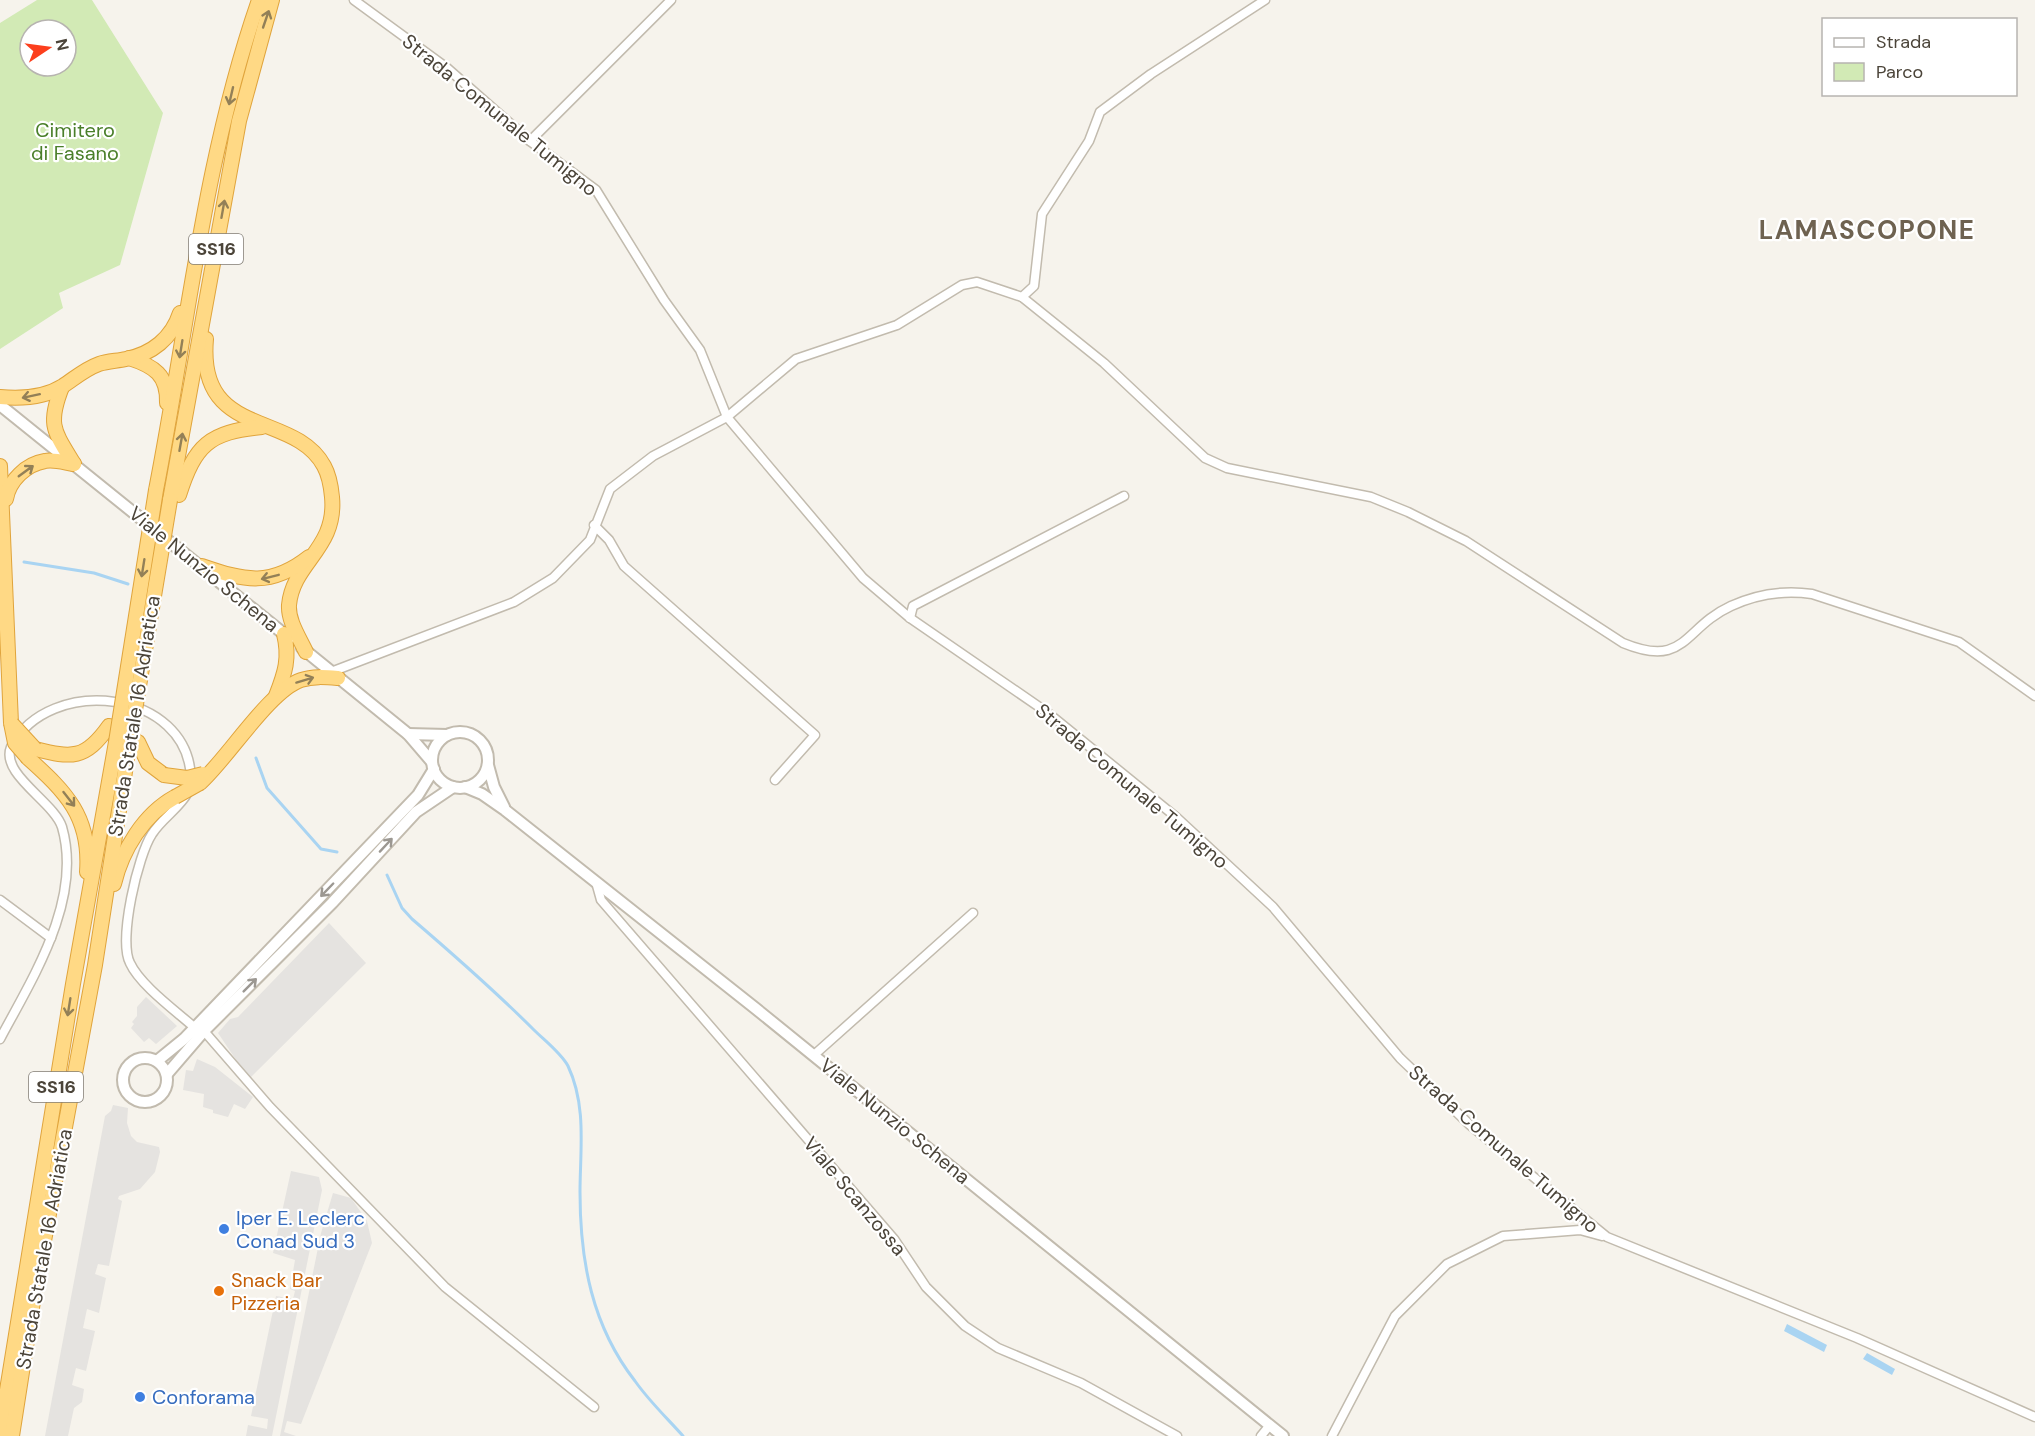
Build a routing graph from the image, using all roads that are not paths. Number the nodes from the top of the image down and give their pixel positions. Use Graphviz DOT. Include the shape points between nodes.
graph roads {
  1 [pos="259,0"];
  2 [pos="272,0"];
  3 [pos="354,0"];
  4 [pos="671,0"];
  5 [pos="1265,0"];
  6 [pos="530,141"];
  7 [pos="199,236"];
  8 [pos="214,260"];
  9 [pos="1022,297"];
  10 [pos="129,358"];
  11 [pos="62,387"];
  12 [pos="0,398"];
  13 [pos="0,405"];
  14 [pos="727,417"];
  15 [pos="264,427"];
  16 [pos="165,447"];
  17 [pos="74,464"];
  18 [pos="0,465"];
  19 [pos="1124,496"];
  20 [pos="173,502"];
  21 [pos="3,513"];
  22 [pos="594,525"];
  23 [pos="320,548"];
  24 [pos="202,566"];
  25 [pos="910,618"];
  26 [pos="284,634"];
  27 [pos="306,652"];
  28 [pos="128,659"];
  29 [pos="334,675"];
  30 [pos="276,696"];
  31 [pos="2035,696"];
  32 [pos="408,734"];
  33 [pos="447,735"];
  34 [pos="128,743"];
  35 [pos="31,754"];
  36 [pos="488,765"];
  37 [pos="433,766"];
  38 [pos="205,776"];
  39 [pos="775,780"];
  40 [pos="453,787"];
  41 [pos="465,788"];
  42 [pos="505,810"];
  43 [pos="596,882"];
  44 [pos="0,900"];
  45 [pos="973,913"];
  46 [pos="51,938"];
  47 [pos="95,965"];
  48 [pos="73,984"];
  49 [pos="199,1030"];
  50 [pos="0,1039"];
  51 [pos="814,1055"];
  52 [pos="157,1061"];
  53 [pos="166,1074"];
  54 [pos="48,1217"];
  55 [pos="1607,1237"];
  56 [pos="594,1407"];
  57 [pos="2035,1417"];
  58 [pos="1270,1425"];
  59 [pos="0,1433"];
  60 [pos="12,1436"];
  61 [pos="19,1436"];
  62 [pos="1177,1436"];
  63 [pos="1261,1436"];
  64 [pos="1283,1436"];
  65 [pos="1332,1436"];
  1 -- 7 [label="highway, Strada Statale 16 Adriatica / SS16, one-way" via="240,55"];
  8 -- 2 [label="highway, Strada Statale 16 Adriatica / SS16, one-way" via="239,121"];
  3 -- 6 [label="street, Strada Comunale Tumigno" via="447,68"];
  4 -- 6 [label="street"];
  5 -- 9 [label="street" via="1100,112 1089,141 1042,214 1034,286"];
  6 -- 14 [label="street, Strada Comunale Tumigno" via="596,190 700,350"];
  7 -- 10 [label="highway" via="175,328 162,343"];
  7 -- 16 [label="highway, Strada Statale 16 Adriatica / SS16, one-way"];
  8 -- 15 [label="highway" via="205,343 208,375 222,400 242,417"];
  20 -- 8 [label="highway, Strada Statale 16 Adriatica / SS16, one-way"];
  9 -- 14 [label="street" via="977,282 962,285 897,325 796,359"];
  9 -- 31 [label="street" via="1104,363 1205,458 1227,468 1371,497 1408,512 1466,541 1604,631 1647,652 1661,653 1676,647 1730,607 1787,591 1812,594 1959,642"];
  10 -- 11 [label="highway" via="81,372"];
  10 -- 16 [label="highway" via="150,364 162,374 167,392"];
  11 -- 12 [label="highway, one-way" via="29,399"];
  11 -- 17 [label="highway" via="52,411 55,433"];
  13 -- 17 [label="street, Viale Nunzio Schena"];
  14 -- 22 [label="street" via="653,456 610,489"];
  14 -- 25 [label="street, Strada Comunale Tumigno" via="863,578"];
  15 -- 20 [label="highway" via="231,430 204,445 188,465"];
  15 -- 23 [label="highway" via="279,430 306,447 323,464 331,484 333,509 330,529"];
  16 -- 28 [label="highway, Strada Statale 16 Adriatica / SS16, one-way, bridge"];
  21 -- 17 [label="highway, one-way" via="8,487 27,468 47,460"];
  17 -- 24 [label="street, Viale Nunzio Schena"];
  18 -- 21 [label="highway"];
  19 -- 25 [label="street" via="913,606"];
  20 -- 34 [label="highway, Strada Statale 16 Adriatica / SS16, bridge"];
  21 -- 35 [label="highway, bridge" via="11,723"];
  22 -- 29 [label="street" via="590,540 553,578 514,602"];
  22 -- 39 [label="street" via="609,540 624,566 815,735"];
  23 -- 24 [label="highway, one-way" via="296,567 271,578 249,580"];
  23 -- 27 [label="highway" via="293,586 289,607 293,627"];
  24 -- 26 [label="street, Viale Nunzio Schena"];
  25 -- 55 [label="street, Strada Comunale Tumigno" via="1048,713 1176,817 1273,907 1400,1058 1470,1125"];
  26 -- 27 [label="street, Viale Nunzio Schena"];
  26 -- 30 [label="highway" via="287,666"];
  27 -- 29 [label="street, Viale Nunzio Schena"];
  28 -- 34 [label="highway, Strada Statale 16 Adriatica / SS16, bridge"];
  28 -- 35 [label="highway, bridge" via="109,726 95,746 67,757"];
  30 -- 29 [label="highway, one-way" via="299,681"];
  29 -- 32 [label="street, Viale Nunzio Schena"];
  30 -- 38 [label="highway"];
  32 -- 33 [label="street"];
  32 -- 37 [label="street, Viale Nunzio Schena"];
  33 -- 36 [label="street" via="462,732 478,739"];
  33 -- 37 [label="street" via="434,749"];
  34 -- 38 [label="highway, bridge" via="164,775"];
  34 -- 47 [label="highway, Strada Statale 16 Adriatica / SS16"];
  34 -- 48 [label="highway, Strada Statale 16 Adriatica / SS16"];
  35 -- 48 [label="highway, one-way" via="77,810 86,834 87,868"];
  36 -- 41 [label="street" via="479,779"];
  36 -- 42 [label="street, Viale Nunzio Schena"];
  37 -- 40 [label="street" via="444,783"];
  37 -- 49 [label="street, one-way" via="418,795"];
  38 -- 47 [label="highway, bridge" via="164,803 131,840 116,874"];
  40 -- 41 [label="street"];
  49 -- 40 [label="street, one-way" via="332,903 416,812"];
  41 -- 42 [label="street, Viale Nunzio Schena"];
  42 -- 43 [label="street, Viale Nunzio Schena"];
  43 -- 51 [label="street, Viale Nunzio Schena"];
  43 -- 62 [label="street, Viale Scanzossa" via="601,900 894,1239 926,1287 965,1326 998,1348 1081,1383"];
  44 -- 46 [label="street"];
  45 -- 51 [label="street"];
  46 -- 49 [label="street" via="62,901 67,852 61,824 48,804 17,777 9,750 27,725 55,709 87,699 152,712 173,731 190,768 191,784 184,800 152,834 139,862 126,939 129,963"];
  46 -- 50 [label="street"];
  47 -- 54 [label="highway, Strada Statale 16 Adriatica / SS16"];
  48 -- 59 [label="highway, Strada Statale 16 Adriatica / SS16, one-way"];
  49 -- 52 [label="street"];
  49 -- 53 [label="street"];
  49 -- 56 [label="street" via="445,1287"];
  51 -- 58 [label="street, Viale Nunzio Schena"];
  52 -- 53 [label="street"];
  52 -- 53 [label="street" via="142,1058 129,1065 123,1078 128,1094 144,1103 157,1099 167,1085"];
  54 -- 60 [label="highway, Strada Statale 16 Adriatica / SS16"];
  54 -- 61 [label="highway, SS16"];
  55 -- 57 [label="street, Strada Comunale Tumigno" via="1857,1338"];
  55 -- 65 [label="street" via="1580,1230 1503,1236 1447,1264 1395,1316"];
  58 -- 63 [label="street"];
  58 -- 64 [label="street, Viale Nunzio Schena"];
}
